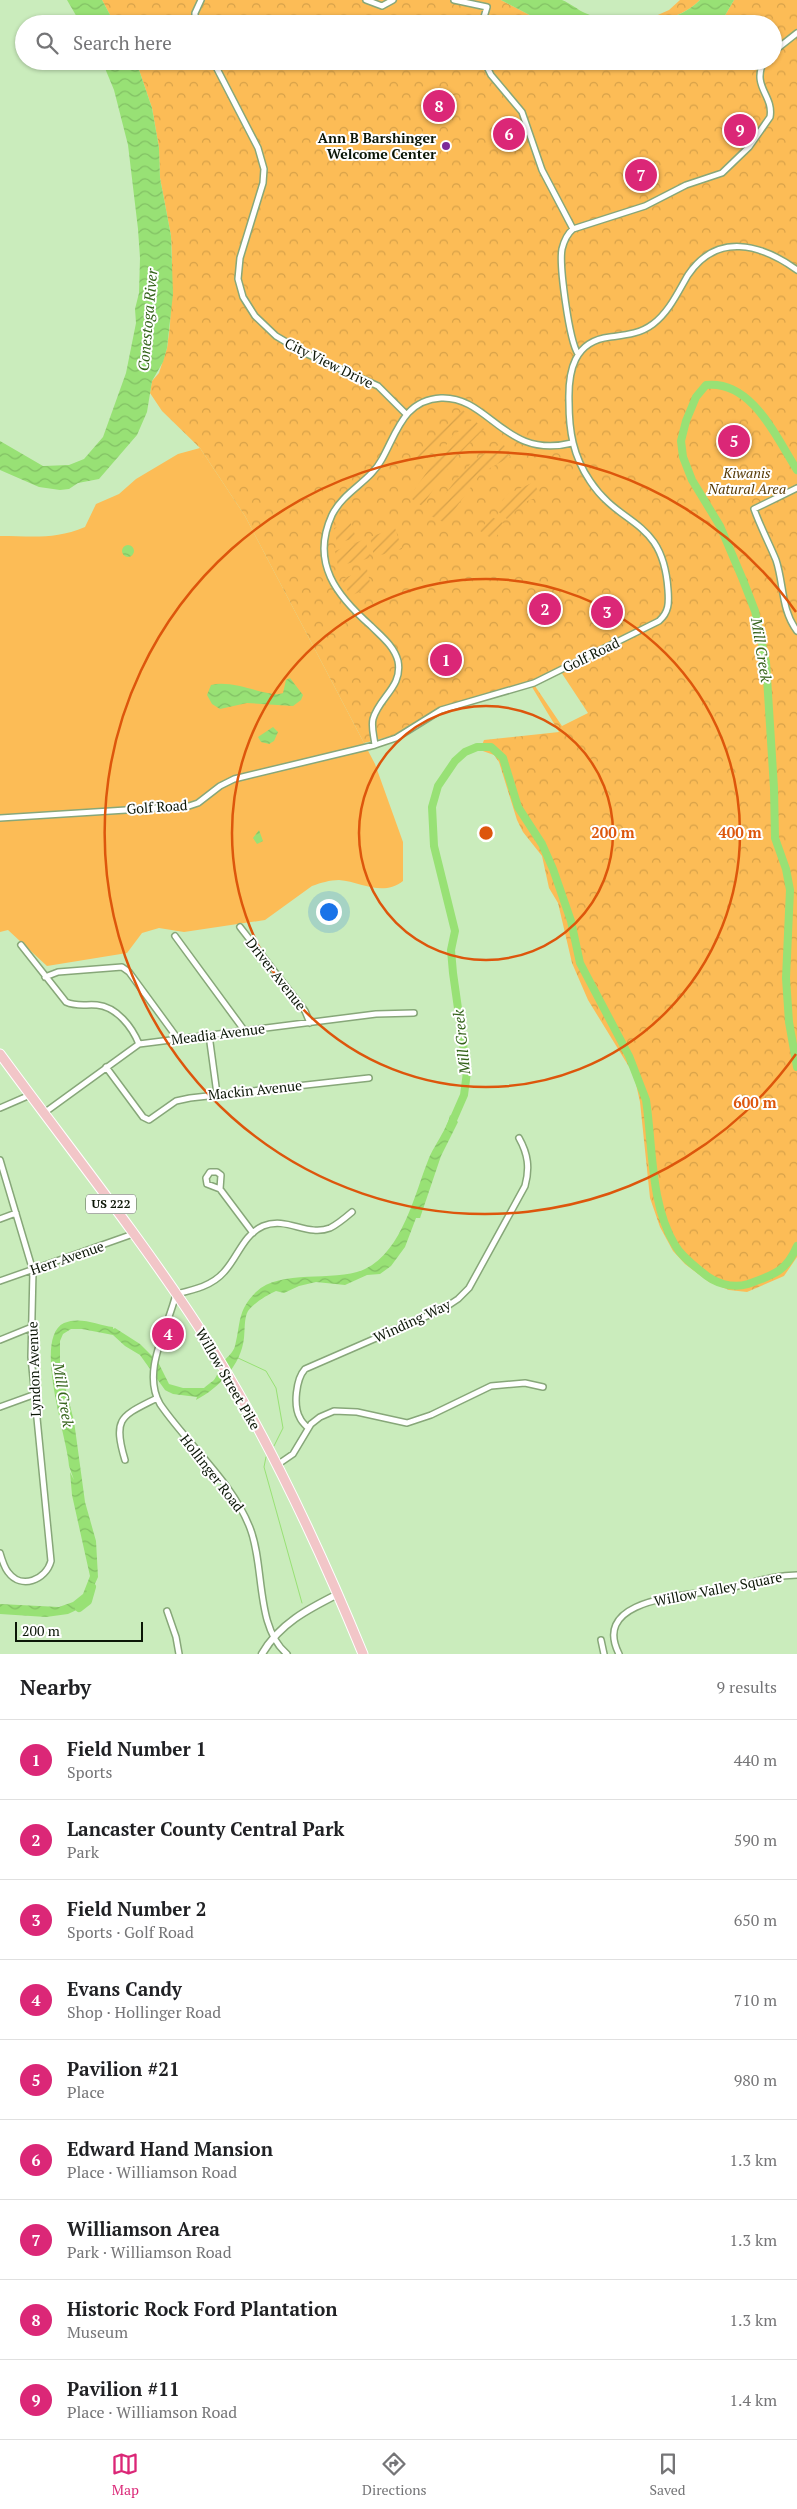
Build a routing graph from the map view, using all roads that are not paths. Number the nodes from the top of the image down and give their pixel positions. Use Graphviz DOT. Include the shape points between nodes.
graph roads {
  1 [pos="201,0"];
  2 [pos="366,0"];
  3 [pos="393,0"];
  4 [pos="454,0"];
  5 [pos="195,15"];
  6 [pos="485,15"];
  7 [pos="797,33"];
  8 [pos="782,45"];
  9 [pos="218,70"];
  10 [pos="489,70"];
  11 [pos="762,70"];
  12 [pos="574,229"];
  13 [pos="797,270"];
  14 [pos="578,354"];
  15 [pos="406,414"];
  16 [pos="572,443"];
  17 [pos="797,488"];
  18 [pos="797,631"];
  19 [pos="375,745"];
  20 [pos="0,818"];
  21 [pos="240,927"];
  22 [pos="174,936"];
  23 [pos="21,945"];
  24 [pos="45,977"];
  25 [pos="414,1013"];
  26 [pos="310,1022"];
  27 [pos="244,1030"];
  28 [pos="208,1035"];
  29 [pos="178,1039"];
  30 [pos="138,1044"];
  31 [pos="0,1054"];
  32 [pos="106,1067"];
  33 [pos="369,1078"];
  34 [pos="217,1094"];
  35 [pos="30,1095"];
  36 [pos="0,1108"];
  37 [pos="44,1113"];
  38 [pos="519,1138"];
  39 [pos="0,1160"];
  40 [pos="220,1189"];
  41 [pos="352,1212"];
  42 [pos="16,1214"];
  43 [pos="0,1219"];
  44 [pos="253,1233"];
  45 [pos="133,1234"];
  46 [pos="32,1270"];
  47 [pos="0,1282"];
  48 [pos="176,1294"];
  49 [pos="32,1327"];
  50 [pos="0,1340"];
  51 [pos="543,1387"];
  52 [pos="33,1395"];
  53 [pos="156,1398"];
  54 [pos="0,1407"];
  55 [pos="308,1428"];
  56 [pos="125,1460"];
  57 [pos="276,1466"];
  58 [pos="0,1553"];
  59 [pos="797,1575"];
  60 [pos="338,1594"];
  61 [pos="167,1611"];
  62 [pos="274,1636"];
  63 [pos="601,1640"];
  64 [pos="178,1654"];
  65 [pos="262,1654"];
  66 [pos="288,1654"];
  67 [pos="363,1654"];
  68 [pos="604,1654"];
  69 [pos="619,1654"];
  1 -- 5 [label="street"];
  2 -- 3 [label="street" via="382,6"];
  4 -- 6 [label="street" via="487,7"];
  7 -- 8 [label="street"];
  9 -- 15 [label="street, City View Drive" via="258,148 264,169 263,183 240,258 238,279 243,296 255,316 276,336 373,384 387,393"];
  10 -- 12 [label="street" via="522,112 542,170"];
  11 -- 12 [label="street" via="759,80 771,109 770,117 754,141 729,168 645,206"];
  12 -- 14 [label="street" via="565,240 561,260 573,341"];
  13 -- 14 [label="street" via="748,247 716,250 696,265 656,322 640,332 594,340"];
  14 -- 16 [label="street, Golf Road" via="570,370 569,384"];
  15 -- 16 [label="street" via="426,401 451,399 473,407 519,439 546,446"];
  15 -- 19 [label="street" via="375,470 335,509 325,543 326,566 336,591 388,642 398,663 395,686 373,719"];
  16 -- 19 [label="street, Golf Road" via="595,489 641,527 661,554 668,586 665,615 646,628 534,683 441,710 396,738"];
  17 -- 18 [label="street" via="754,509 775,558 786,609"];
  19 -- 20 [label="street, Golf Road" via="234,779 198,804 189,806"];
  21 -- 26 [label="street, Driver Avenue"];
  22 -- 27 [label="street"];
  23 -- 24 [label="street"];
  24 -- 29 [label="street" via="58,972 122,966"];
  24 -- 30 [label="street" via="70,1004 98,1005 116,1012"];
  25 -- 26 [label="street, Meadia Avenue"];
  26 -- 27 [label="street, Meadia Avenue"];
  27 -- 28 [label="street, Meadia Avenue"];
  28 -- 29 [label="street, Meadia Avenue"];
  28 -- 34 [label="street"];
  29 -- 30 [label="street, Meadia Avenue"];
  30 -- 32 [label="street, Meadia Avenue"];
  31 -- 35 [label="highway, Willow Street Pike / US 222"];
  32 -- 34 [label="street, Mackin Avenue" via="148,1120 180,1100"];
  32 -- 37 [label="street, Meadia Avenue"];
  33 -- 34 [label="street, Mackin Avenue"];
  35 -- 36 [label="street"];
  35 -- 37 [label="highway, Willow Street Pike / US 222"];
  37 -- 45 [label="highway, Willow Street Pike / US 222"];
  38 -- 55 [label="street, Winding Way" via="527,1155 525,1187 469,1288 443,1309 305,1369 298,1381 298,1406 300,1419"];
  39 -- 42 [label="street, Lyndon Avenue"];
  40 -- 44 [label="street"];
  41 -- 44 [label="street" via="325,1230 282,1223 268,1224"];
  42 -- 43 [label="street"];
  42 -- 46 [label="street, Lyndon Avenue"];
  44 -- 48 [label="street" via="217,1278 204,1286"];
  45 -- 46 [label="street, Herr Avenue"];
  45 -- 48 [label="highway, Willow Street Pike / US 222"];
  46 -- 47 [label="street, Herr Avenue"];
  46 -- 49 [label="street, Lyndon Avenue"];
  48 -- 53 [label="street, Hollinger Road" via="153,1378"];
  48 -- 57 [label="highway, Willow Street Pike / US 222" via="217,1357"];
  49 -- 50 [label="street"];
  49 -- 52 [label="street, Lyndon Avenue"];
  51 -- 55 [label="street" via="525,1383 491,1386 415,1422 402,1423 339,1410 320,1417"];
  52 -- 54 [label="street"];
  52 -- 58 [label="street, Lyndon Avenue" via="52,1557 49,1568 40,1577 27,1582 7,1571"];
  53 -- 56 [label="street" via="122,1419 120,1432"];
  53 -- 62 [label="street, Hollinger Road" via="245,1515 254,1537 264,1606"];
  55 -- 57 [label="street" via="293,1454"];
  57 -- 60 [label="highway, Willow Street Pike / US 222"];
  59 -- 69 [label="street, Willow Valley Square" via="763,1578 644,1603 630,1610 620,1621 615,1636"];
  60 -- 62 [label="street" via="299,1616"];
  60 -- 67 [label="highway, Willow Street Pike / US 222"];
  61 -- 64 [label="street"];
  62 -- 65 [label="street"];
  62 -- 66 [label="street, Hollinger Road" via="276,1643"];
  63 -- 68 [label="street"];
}
